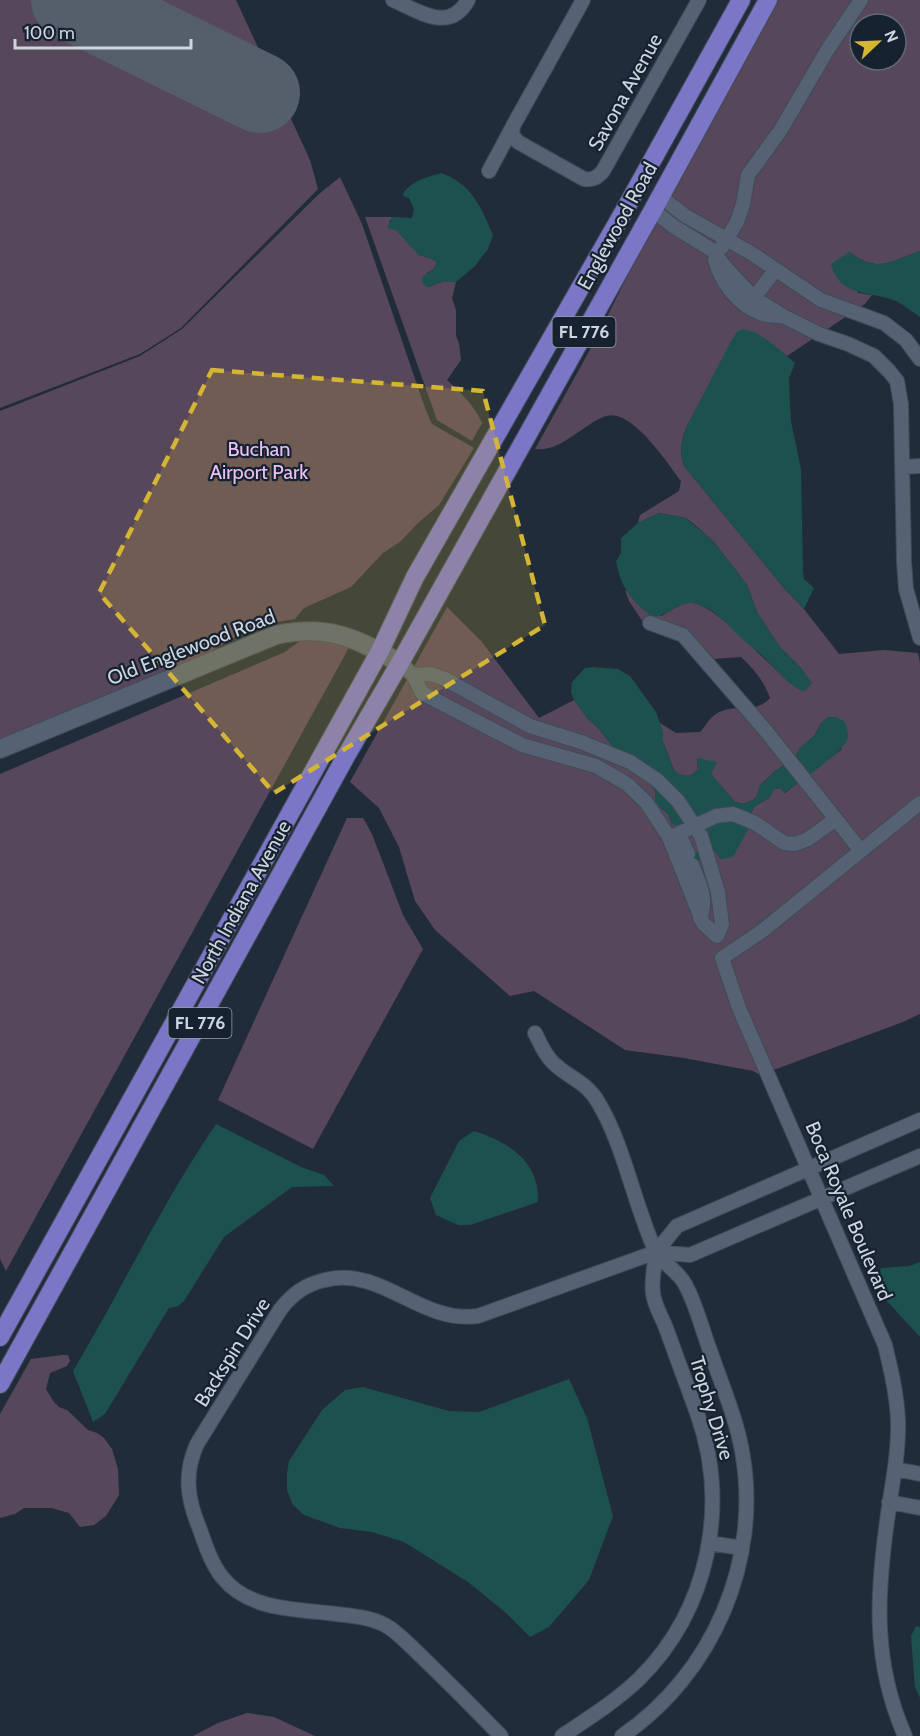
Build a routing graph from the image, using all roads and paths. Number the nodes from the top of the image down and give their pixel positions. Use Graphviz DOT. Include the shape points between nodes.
graph roads {
  1 [pos="393,0"];
  2 [pos="468,0"];
  3 [pos="583,0"];
  4 [pos="699,0"];
  5 [pos="741,0"];
  6 [pos="768,0"];
  7 [pos="861,0"];
  8 [pos="693,86"];
  9 [pos="513,130"];
  10 [pos="489,171"];
  11 [pos="656,203"];
  12 [pos="727,239"];
  13 [pos="715,253"];
  14 [pos="776,270"];
  15 [pos="754,298"];
  16 [pos="783,316"];
  17 [pos="920,359"];
  18 [pos="920,466"];
  19 [pos="902,467"];
  20 [pos="650,623"];
  21 [pos="920,638"];
  22 [pos="380,651"];
  23 [pos="406,669"];
  24 [pos="0,749"];
  25 [pos="920,803"];
  26 [pos="836,819"];
  27 [pos="694,826"];
  28 [pos="674,836"];
  29 [pos="861,851"];
  30 [pos="716,885"];
  31 [pos="703,891"];
  32 [pos="700,918"];
  33 [pos="717,936"];
  34 [pos="722,958"];
  35 [pos="535,1033"];
  36 [pos="920,1120"];
  37 [pos="920,1156"];
  38 [pos="809,1168"];
  39 [pos="822,1198"];
  40 [pos="656,1252"];
  41 [pos="0,1337"];
  42 [pos="0,1384"];
  43 [pos="894,1469"];
  44 [pos="920,1474"];
  45 [pos="889,1502"];
  46 [pos="920,1508"];
  47 [pos="710,1543"];
  48 [pos="742,1548"];
  49 [pos="501,1736"];
  50 [pos="562,1736"];
  51 [pos="622,1736"];
  52 [pos="904,1736"];
  1 -- 2 [label="street" via="440,19 458,13"];
  3 -- 9 [label="street"];
  4 -- 9 [label="street, Savona Avenue" via="597,178 584,178 518,142"];
  5 -- 8 [label="main road, Englewood Road / FL 776"];
  6 -- 11 [label="main road, Englewood Road / FL 776"];
  7 -- 12 [label="street" via="780,131 748,175 743,204"];
  8 -- 11 [label="main road" via="692,107 646,192 647,201"];
  8 -- 22 [label="main road, Englewood Road / FL 776" via="415,577"];
  9 -- 10 [label="street"];
  11 -- 12 [label="street"];
  11 -- 13 [label="street" via="673,226"];
  11 -- 23 [label="main road, Englewood Road / FL 776"];
  12 -- 13 [label="street"];
  12 -- 14 [label="street"];
  13 -- 15 [label="street"];
  13 -- 16 [label="street" via="718,270 729,290 767,317"];
  14 -- 15 [label="street"];
  14 -- 17 [label="street" via="821,300 884,323 906,340"];
  15 -- 16 [label="street"];
  16 -- 19 [label="street" via="874,356 897,381"];
  18 -- 19 [label="street"];
  19 -- 21 [label="street" via="906,589"];
  20 -- 26 [label="street" via="682,635 766,730"];
  22 -- 23 [label="street, Old Englewood Road"];
  22 -- 24 [label="street, Old Englewood Road" via="333,633 300,631 276,635"];
  22 -- 41 [label="main road, North Indiana Avenue / FL 776"];
  23 -- 27 [label="street" via="445,679 530,726 630,762 657,780 678,801"];
  23 -- 28 [label="street" via="422,693 522,745 596,766 627,784"];
  23 -- 42 [label="main road, North Indiana Avenue / FL 776" via="346,756"];
  25 -- 29 [label="street"];
  26 -- 27 [label="street" via="795,844 783,843 755,823 733,814 716,816"];
  26 -- 29 [label="street"];
  27 -- 28 [label="street"];
  27 -- 30 [label="street" via="709,857"];
  28 -- 31 [label="street"];
  28 -- 32 [label="street"];
  29 -- 34 [label="street" via="762,931"];
  30 -- 31 [label="street"];
  30 -- 33 [label="street" via="722,924"];
  31 -- 32 [label="street" via="705,906"];
  32 -- 33 [label="street"];
  33 -- 34 [label="street, Boca Royale Boulevard"];
  34 -- 38 [label="street, Boca Royale Boulevard" via="739,1008"];
  35 -- 40 [label="street, Trophy Drive" via="552,1062 585,1085 598,1101"];
  36 -- 38 [label="street"];
  37 -- 39 [label="street, Backspin Drive"];
  38 -- 39 [label="street, Boca Royale Boulevard"];
  38 -- 40 [label="street" via="677,1226"];
  39 -- 40 [label="street, Backspin Drive" via="690,1255"];
  39 -- 43 [label="street, Boca Royale Boulevard" via="885,1345 898,1420"];
  40 -- 47 [label="street, Trophy Drive" via="653,1293 704,1432 712,1470"];
  40 -- 48 [label="street, Trophy Drive" via="685,1283 735,1419 746,1483"];
  40 -- 49 [label="street, Backspin Drive" via="470,1317 438,1314 364,1279 344,1277 310,1285 294,1294 280,1310 193,1454 187,1480 189,1501 210,1557 229,1584 265,1604 358,1617 388,1626"];
  43 -- 44 [label="street"];
  43 -- 45 [label="street, Boca Royale Boulevard"];
  45 -- 46 [label="street"];
  45 -- 52 [label="street, Boca Royale Boulevard" via="879,1586 879,1631 887,1685"];
  47 -- 48 [label="street"];
  47 -- 50 [label="street, Trophy Drive" via="692,1602 667,1647 623,1693"];
  48 -- 51 [label="street, Trophy Drive" via="730,1596 703,1653 663,1702"];
}
